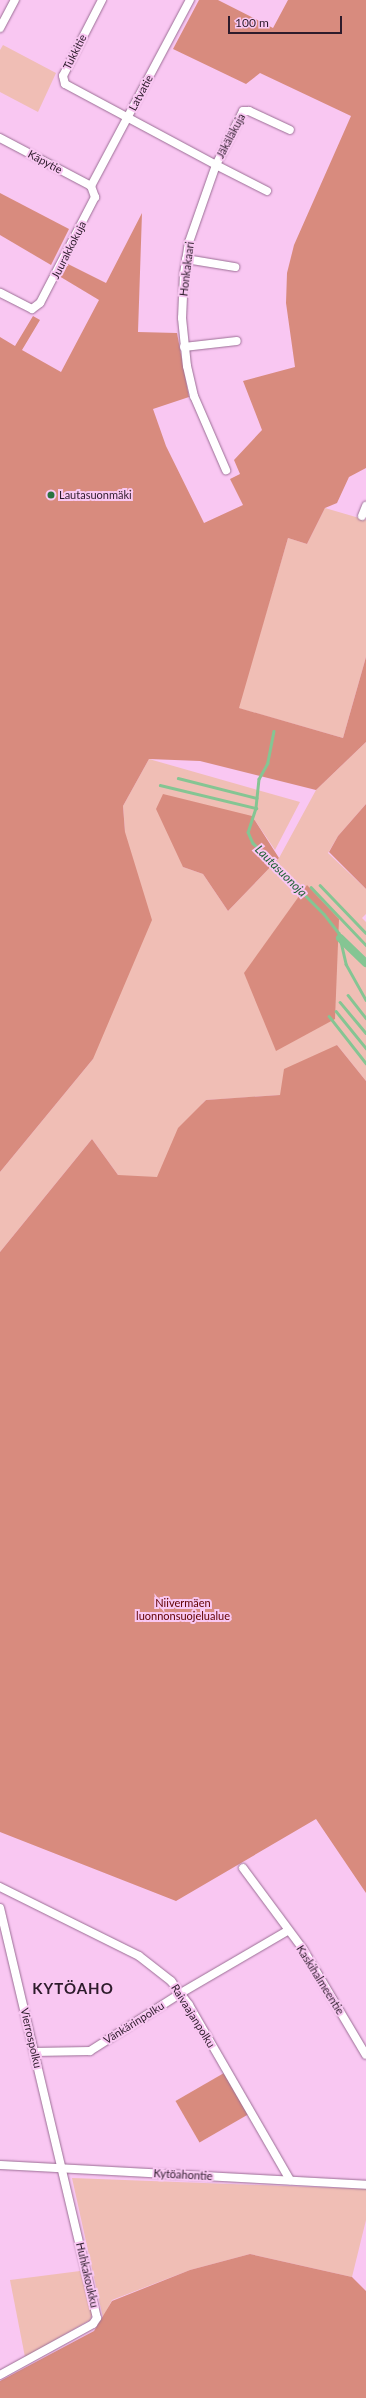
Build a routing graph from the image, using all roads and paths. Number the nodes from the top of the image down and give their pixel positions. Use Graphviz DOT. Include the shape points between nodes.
graph roads {
  1 [pos="15,0"];
  2 [pos="102,0"];
  3 [pos="190,0"];
  4 [pos="0,28"];
  5 [pos="129,117"];
  6 [pos="290,130"];
  7 [pos="0,138"];
  8 [pos="216,165"];
  9 [pos="91,186"];
  10 [pos="266,191"];
  11 [pos="186,259"];
  12 [pos="235,268"];
  13 [pos="0,293"];
  14 [pos="238,341"];
  15 [pos="184,347"];
  16 [pos="226,470"];
  17 [pos="366,506"];
  18 [pos="362,516"];
  19 [pos="243,1868"];
  20 [pos="0,1887"];
  21 [pos="0,1908"];
  22 [pos="287,1931"];
  23 [pos="181,1993"];
  24 [pos="34,2052"];
  25 [pos="366,2055"];
  26 [pos="0,2165"];
  27 [pos="62,2169"];
  28 [pos="290,2180"];
  29 [pos="366,2185"];
  30 [pos="0,2375"];
  1 -- 4 [label="street"];
  2 -- 5 [label="street, Tukkitie" via="63,80 65,84"];
  3 -- 5 [label="street, Latvatie"];
  5 -- 8 [label="street"];
  5 -- 9 [label="street, Latvatie"];
  6 -- 8 [label="street, Jäkäläkuja" via="249,111 243,111"];
  7 -- 9 [label="street, Käpytie"];
  8 -- 10 [label="street"];
  8 -- 11 [label="street, Honkakaari" via="194,222"];
  9 -- 13 [label="street, Juurakkokuja" via="94,190 94,202 44,298 32,309"];
  11 -- 12 [label="street"];
  11 -- 15 [label="street, Honkakaari" via="182,318"];
  14 -- 15 [label="street"];
  15 -- 16 [label="street, Honkakaari" via="194,396"];
  17 -- 18 [label="street"];
  19 -- 22 [label="street, Kaskihalmeentie"];
  20 -- 23 [label="street, Raivaajanpolku" via="139,1956 171,1980"];
  21 -- 24 [label="street, Vierrospolku"];
  22 -- 23 [label="street, Vänkärinpolku"];
  22 -- 25 [label="street, Kaskihalmeentie" via="303,1949"];
  23 -- 24 [label="street, Vänkärinpolku" via="90,2051"];
  23 -- 28 [label="street, Raivaajanpolku"];
  24 -- 27 [label="street, Vierrospolku"];
  26 -- 27 [label="street, Kytöahontie"];
  27 -- 28 [label="street, Kytöahontie"];
  27 -- 30 [label="street, Huhkakoukku" via="97,2318 93,2324"];
  28 -- 29 [label="street, Kytöahontie"];
}
